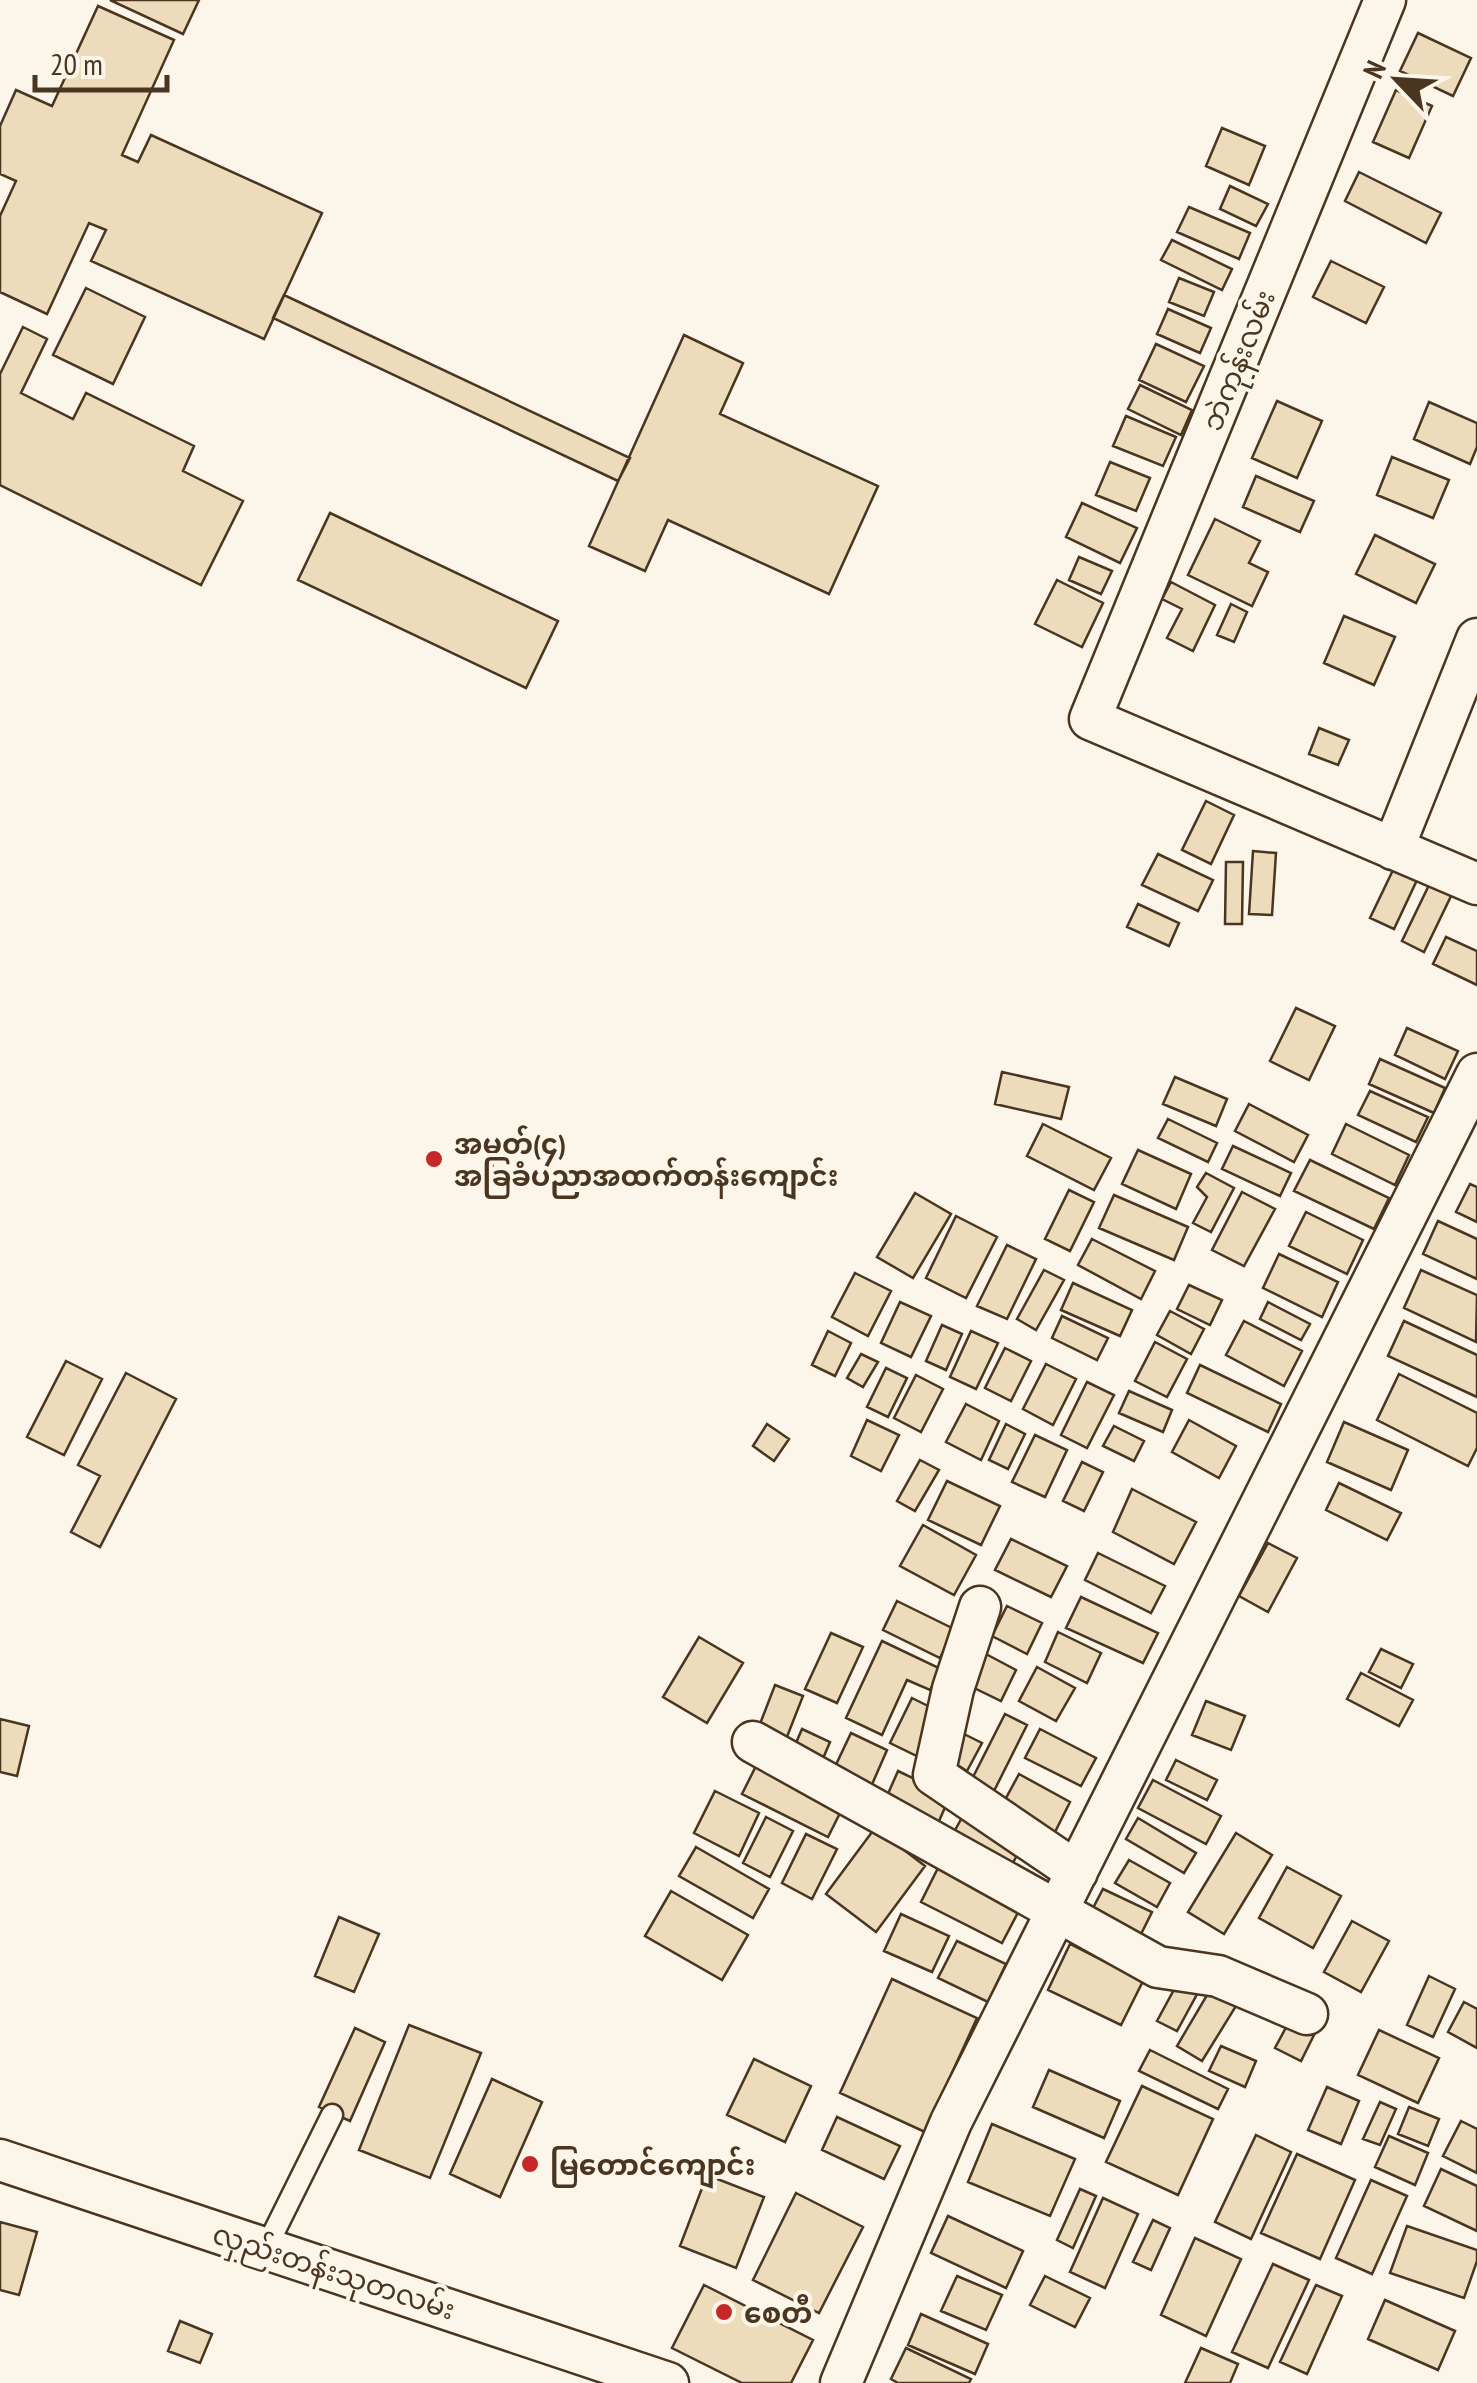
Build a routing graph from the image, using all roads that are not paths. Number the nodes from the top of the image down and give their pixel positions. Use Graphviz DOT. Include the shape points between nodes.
graph roads {
  1 [pos="1385,0"];
  2 [pos="1477,638"];
  3 [pos="1393,849"];
  4 [pos="1477,884"];
  5 [pos="1477,1074"];
  6 [pos="980,1608"];
  7 [pos="753,1742"];
  8 [pos="1076,1872"];
  9 [pos="1056,1912"];
  10 [pos="1307,2014"];
  11 [pos="332,2115"];
  12 [pos="0,2160"];
  13 [pos="266,2248"];
  14 [pos="668,2383"];
  15 [pos="841,2383"];
  1 -- 3 [label="street, ဘဲကုန်းလမ်း" via="1090,719"];
  2 -- 3 [label="street"];
  3 -- 4 [label="street"];
  5 -- 8 [label="street"];
  6 -- 8 [label="street" via="934,1775"];
  7 -- 9 [label="street"];
  8 -- 9 [label="street"];
  9 -- 10 [label="street" via="1158,1967 1218,1976"];
  9 -- 15 [label="street" via="952,2122"];
  11 -- 13 [label="lane"];
  12 -- 13 [label="street, လှည်းတန်းသုတလမ်း"];
  13 -- 14 [label="street, လှည်းတန်းသုတလမ်း"];
}
